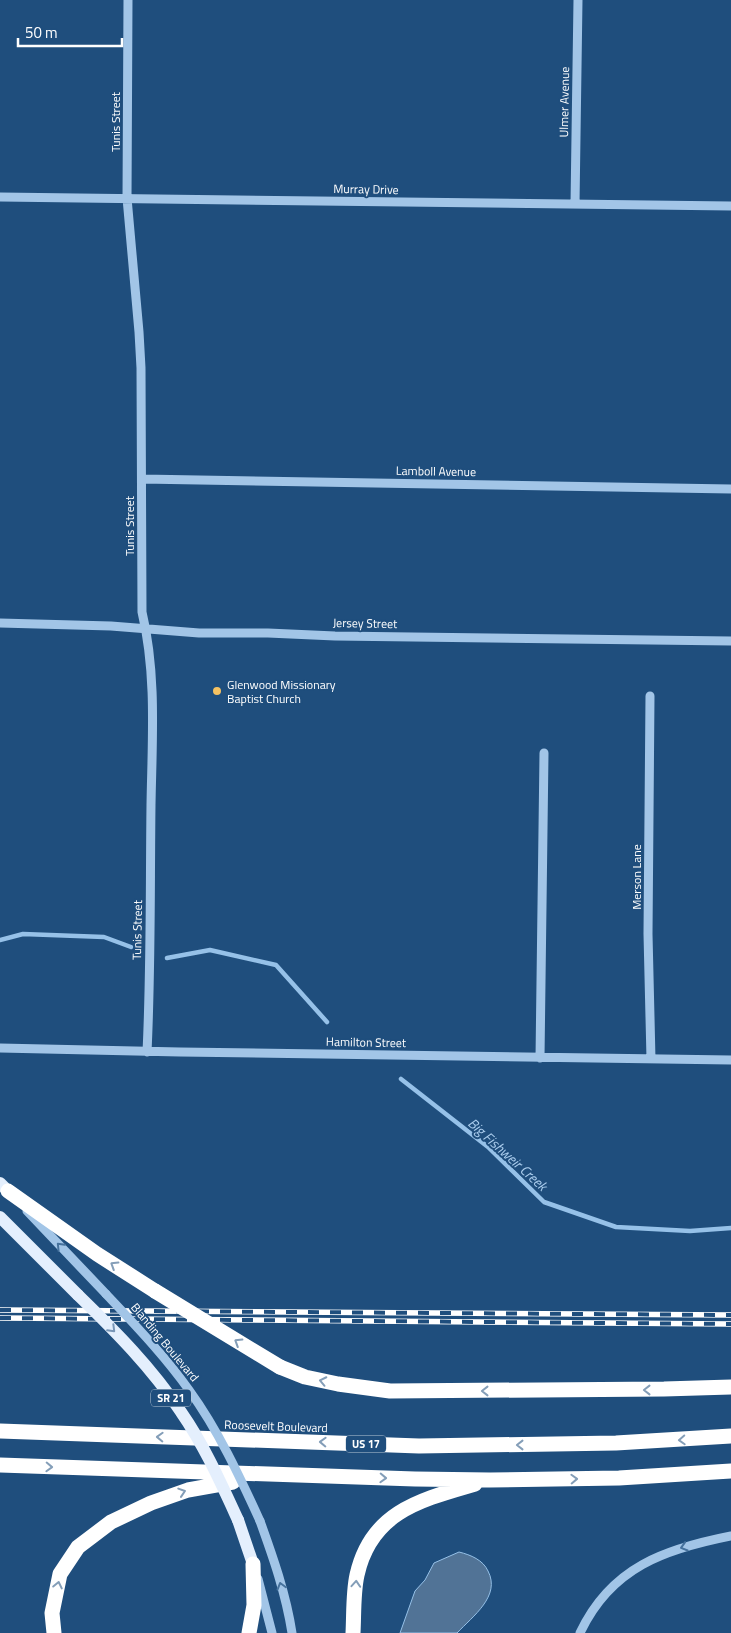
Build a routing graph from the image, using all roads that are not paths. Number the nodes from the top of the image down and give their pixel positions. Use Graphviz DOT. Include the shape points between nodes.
graph roads {
  1 [pos="128,0"];
  2 [pos="578,0"];
  3 [pos="0,197"];
  4 [pos="127,198"];
  5 [pos="575,204"];
  6 [pos="731,206"];
  7 [pos="142,479"];
  8 [pos="731,489"];
  9 [pos="0,623"];
  10 [pos="146,628"];
  11 [pos="731,641"];
  12 [pos="650,696"];
  13 [pos="544,753"];
  14 [pos="0,1048"];
  15 [pos="147,1052"];
  16 [pos="540,1058"];
  17 [pos="651,1059"];
  18 [pos="731,1060"];
  19 [pos="4,1187"];
  20 [pos="0,1217"];
  21 [pos="731,1387"];
  22 [pos="0,1431"];
  23 [pos="731,1436"];
  24 [pos="0,1465"];
  25 [pos="731,1470"];
  26 [pos="282,1474"];
  27 [pos="490,1480"];
  28 [pos="731,1536"];
  29 [pos="253,1564"];
  30 [pos="54,1633"];
  31 [pos="249,1633"];
  32 [pos="272,1633"];
  33 [pos="292,1633"];
  34 [pos="353,1633"];
  35 [pos="580,1633"];
  1 -- 4 [label="street, Tunis Street"];
  2 -- 5 [label="street, Ulmer Avenue"];
  3 -- 4 [label="street, Murray Drive"];
  4 -- 5 [label="street, Murray Drive"];
  4 -- 7 [label="street, Tunis Street" via="140,332"];
  5 -- 6 [label="street, Murray Drive"];
  7 -- 8 [label="street, Lamboll Avenue"];
  7 -- 10 [label="street, Tunis Street" via="142,612"];
  9 -- 10 [label="street, Jersey Street"];
  10 -- 11 [label="street, Jersey Street" via="199,633"];
  10 -- 15 [label="street, Tunis Street" via="152,720"];
  12 -- 17 [label="street, Merson Lane" via="648,934"];
  13 -- 16 [label="street"];
  14 -- 15 [label="street, Hamilton Street"];
  15 -- 16 [label="street, Hamilton Street"];
  16 -- 17 [label="street, Hamilton Street"];
  17 -- 18 [label="street, Hamilton Street"];
  21 -- 19 [label="highway, one-way, bridge" via="390,1392 305,1377 280,1367 155,1291"];
  33 -- 19 [label="street, Blanding Boulevard / SR 21, one-way, bridge" via="288,1608 260,1521 231,1458 189,1391 154,1345"];
  20 -- 29 [label="main road, SR 21, one-way, bridge" via="120,1337 182,1412 238,1520"];
  23 -- 22 [label="highway, Roosevelt Boulevard / US 17, one-way" via="616,1443 419,1446"];
  24 -- 26 [label="highway, one-way"];
  27 -- 25 [label="highway, one-way" via="619,1478"];
  26 -- 27 [label="highway, one-way"];
  30 -- 26 [label="highway, one-way" via="52,1613 60,1574 78,1547 111,1522 188,1490"];
  34 -- 27 [label="highway, one-way" via="357,1575 367,1546 384,1522 406,1507 432,1496"];
  28 -- 35 [label="street, one-way" via="678,1548 633,1570 599,1602"];
  29 -- 31 [label="highway" via="254,1605"];
  29 -- 32 [label="street, SR 21"];
}
